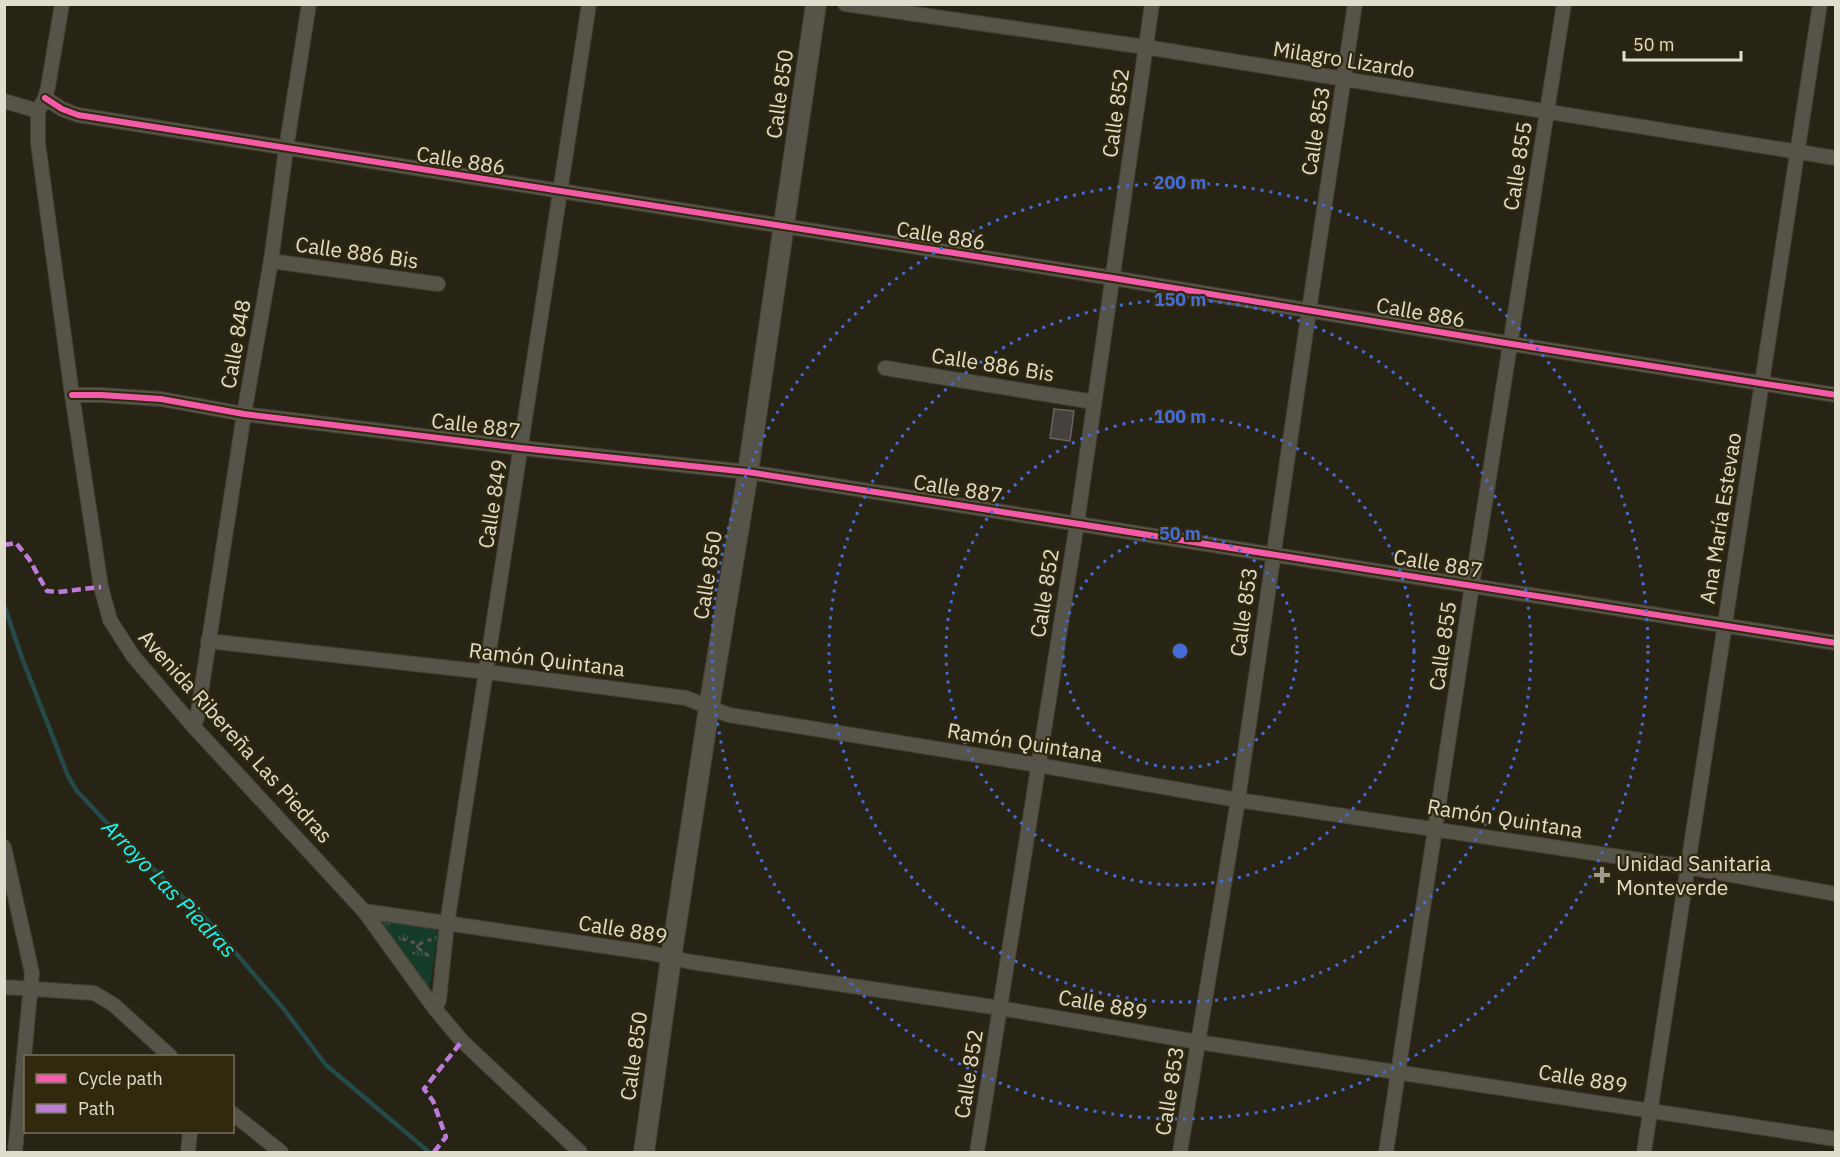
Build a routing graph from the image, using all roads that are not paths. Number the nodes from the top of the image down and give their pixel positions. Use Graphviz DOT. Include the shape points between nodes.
graph roads {
  1 [pos="62,4"];
  2 [pos="309,4"];
  3 [pos="589,4"];
  4 [pos="816,4"];
  5 [pos="845,4"];
  6 [pos="1152,4"];
  7 [pos="1355,4"];
  8 [pos="1564,4"];
  9 [pos="1820,4"];
  10 [pos="1145,47"];
  11 [pos="1344,80"];
  12 [pos="45,98"];
  13 [pos="4,101"];
  14 [pos="38,111"];
  15 [pos="1547,112"];
  16 [pos="286,149"];
  17 [pos="1798,153"];
  18 [pos="1836,158"];
  19 [pos="560,192"];
  20 [pos="783,227"];
  21 [pos="271,261"];
  22 [pos="1113,278"];
  23 [pos="438,284"];
  24 [pos="1308,309"];
  25 [pos="1512,344"];
  26 [pos="885,368"];
  27 [pos="1763,384"];
  28 [pos="72,395"];
  29 [pos="1836,395"];
  30 [pos="1094,402"];
  31 [pos="244,414"];
  32 [pos="521,448"];
  33 [pos="748,472"];
  34 [pos="1077,523"];
  35 [pos="1273,555"];
  36 [pos="1472,585"];
  37 [pos="1724,625"];
  38 [pos="208,641"];
  39 [pos="1836,643"];
  40 [pos="487,672"];
  41 [pos="709,708"];
  42 [pos="193,726"];
  43 [pos="1038,765"];
  44 [pos="1238,800"];
  45 [pos="1437,828"];
  46 [pos="4,847"];
  47 [pos="1687,867"];
  48 [pos="1836,894"];
  49 [pos="364,910"];
  50 [pos="447,924"];
  51 [pos="671,958"];
  52 [pos="4,987"];
  53 [pos="31,988"];
  54 [pos="1000,1008"];
  55 [pos="435,1009"];
  56 [pos="1198,1042"];
  57 [pos="24,1055"];
  58 [pos="169,1055"];
  59 [pos="24,1060"];
  60 [pos="1399,1071"];
  61 [pos="1651,1110"];
  62 [pos="234,1115"];
  63 [pos="190,1133"];
  64 [pos="1836,1139"];
  65 [pos="15,1152"];
  66 [pos="188,1152"];
  67 [pos="281,1152"];
  68 [pos="580,1152"];
  69 [pos="644,1152"];
  70 [pos="977,1152"];
  71 [pos="1180,1152"];
  72 [pos="1386,1152"];
  73 [pos="1644,1152"];
  1 -- 12 [label="street, Avenida Ribereña Las Piedras"];
  2 -- 16 [label="street, Calle 848"];
  3 -- 19 [label="street, Calle 849"];
  4 -- 20 [label="main road, Calle 850"];
  5 -- 10 [label="street, Milagro Lizardo"];
  6 -- 10 [label="street, Calle 852"];
  7 -- 11 [label="street, Calle 853"];
  8 -- 15 [label="street, Calle 855"];
  9 -- 17 [label="street, Ana María Estevao"];
  10 -- 11 [label="street, Milagro Lizardo"];
  10 -- 22 [label="street, Calle 852"];
  11 -- 15 [label="street, Milagro Lizardo"];
  11 -- 24 [label="street, Calle 853"];
  12 -- 14 [label="street, Avenida Ribereña Las Piedras"];
  12 -- 16 [label="street, Calle 886" via="78,115"];
  13 -- 14 [label="street"];
  14 -- 28 [label="street, Avenida Ribereña Las Piedras" via="38,143"];
  15 -- 17 [label="street, Milagro Lizardo"];
  15 -- 25 [label="street, Calle 855"];
  16 -- 19 [label="street, Calle 886"];
  16 -- 21 [label="street, Calle 848"];
  17 -- 18 [label="street, Milagro Lizardo"];
  17 -- 27 [label="street, Ana María Estevao"];
  19 -- 20 [label="street, Calle 886"];
  19 -- 32 [label="street, Calle 849"];
  20 -- 22 [label="street, Calle 886"];
  20 -- 33 [label="main road, Calle 850"];
  21 -- 23 [label="street, Calle 886 Bis"];
  21 -- 31 [label="street, Calle 848"];
  22 -- 24 [label="street, Calle 886"];
  22 -- 30 [label="street, Calle 852"];
  24 -- 25 [label="street, Calle 886"];
  24 -- 35 [label="street, Calle 853"];
  25 -- 27 [label="street, Calle 886"];
  25 -- 36 [label="street, Calle 855"];
  26 -- 30 [label="street, Calle 886 Bis"];
  27 -- 29 [label="street, Calle 886"];
  27 -- 37 [label="street, Ana María Estevao"];
  28 -- 31 [label="street, Calle 887" via="161,399"];
  28 -- 42 [label="street, Avenida Ribereña Las Piedras" via="105,608 133,656"];
  30 -- 34 [label="street, Calle 852"];
  31 -- 32 [label="street, Calle 887"];
  31 -- 38 [label="street, Calle 848"];
  32 -- 33 [label="street, Calle 887"];
  32 -- 40 [label="street, Calle 849"];
  33 -- 34 [label="street, Calle 887"];
  33 -- 41 [label="main road, Calle 850"];
  34 -- 35 [label="street, Calle 887"];
  34 -- 43 [label="street, Calle 852"];
  35 -- 36 [label="street, Calle 887"];
  35 -- 44 [label="street, Calle 853"];
  36 -- 37 [label="street, Calle 887"];
  36 -- 45 [label="street, Calle 855"];
  37 -- 39 [label="street, Calle 887"];
  37 -- 47 [label="street, Ana María Estevao"];
  38 -- 40 [label="street, Ramón Quintana"];
  38 -- 42 [label="street, Calle 848"];
  40 -- 41 [label="street, Ramón Quintana" via="686,698"];
  40 -- 50 [label="street, Calle 849"];
  41 -- 43 [label="street, Ramón Quintana" via="729,715"];
  41 -- 51 [label="main road, Calle 850"];
  42 -- 49 [label="street, Avenida Ribereña Las Piedras"];
  43 -- 44 [label="street, Ramón Quintana"];
  43 -- 54 [label="street, Calle 852"];
  44 -- 45 [label="street, Ramón Quintana"];
  44 -- 56 [label="street, Calle 853"];
  45 -- 47 [label="street, Ramón Quintana"];
  45 -- 60 [label="street, Calle 855"];
  46 -- 53 [label="street" via="31,963"];
  47 -- 48 [label="street, Ramón Quintana"];
  47 -- 61 [label="street, Ana María Estevao"];
  49 -- 50 [label="street, Calle 889"];
  49 -- 55 [label="street, Avenida Ribereña Las Piedras"];
  50 -- 51 [label="street, Calle 889"];
  50 -- 55 [label="street, Calle 849"];
  51 -- 54 [label="street, Calle 889"];
  51 -- 69 [label="main road, Calle 850"];
  52 -- 53 [label="street"];
  53 -- 57 [label="street"];
  53 -- 58 [label="street" via="105,998"];
  54 -- 56 [label="street, Calle 889"];
  54 -- 70 [label="street, Calle 852"];
  55 -- 68 [label="street, Avenida Ribereña Las Piedras" via="462,1041"];
  56 -- 60 [label="street, Calle 889"];
  56 -- 71 [label="street, Calle 853"];
  59 -- 65 [label="street"];
  60 -- 61 [label="street, Calle 889"];
  60 -- 72 [label="street, Calle 855"];
  61 -- 64 [label="street, Calle 889"];
  61 -- 73 [label="street, Ana María Estevao"];
  62 -- 67 [label="street"];
  63 -- 66 [label="street"];
}
